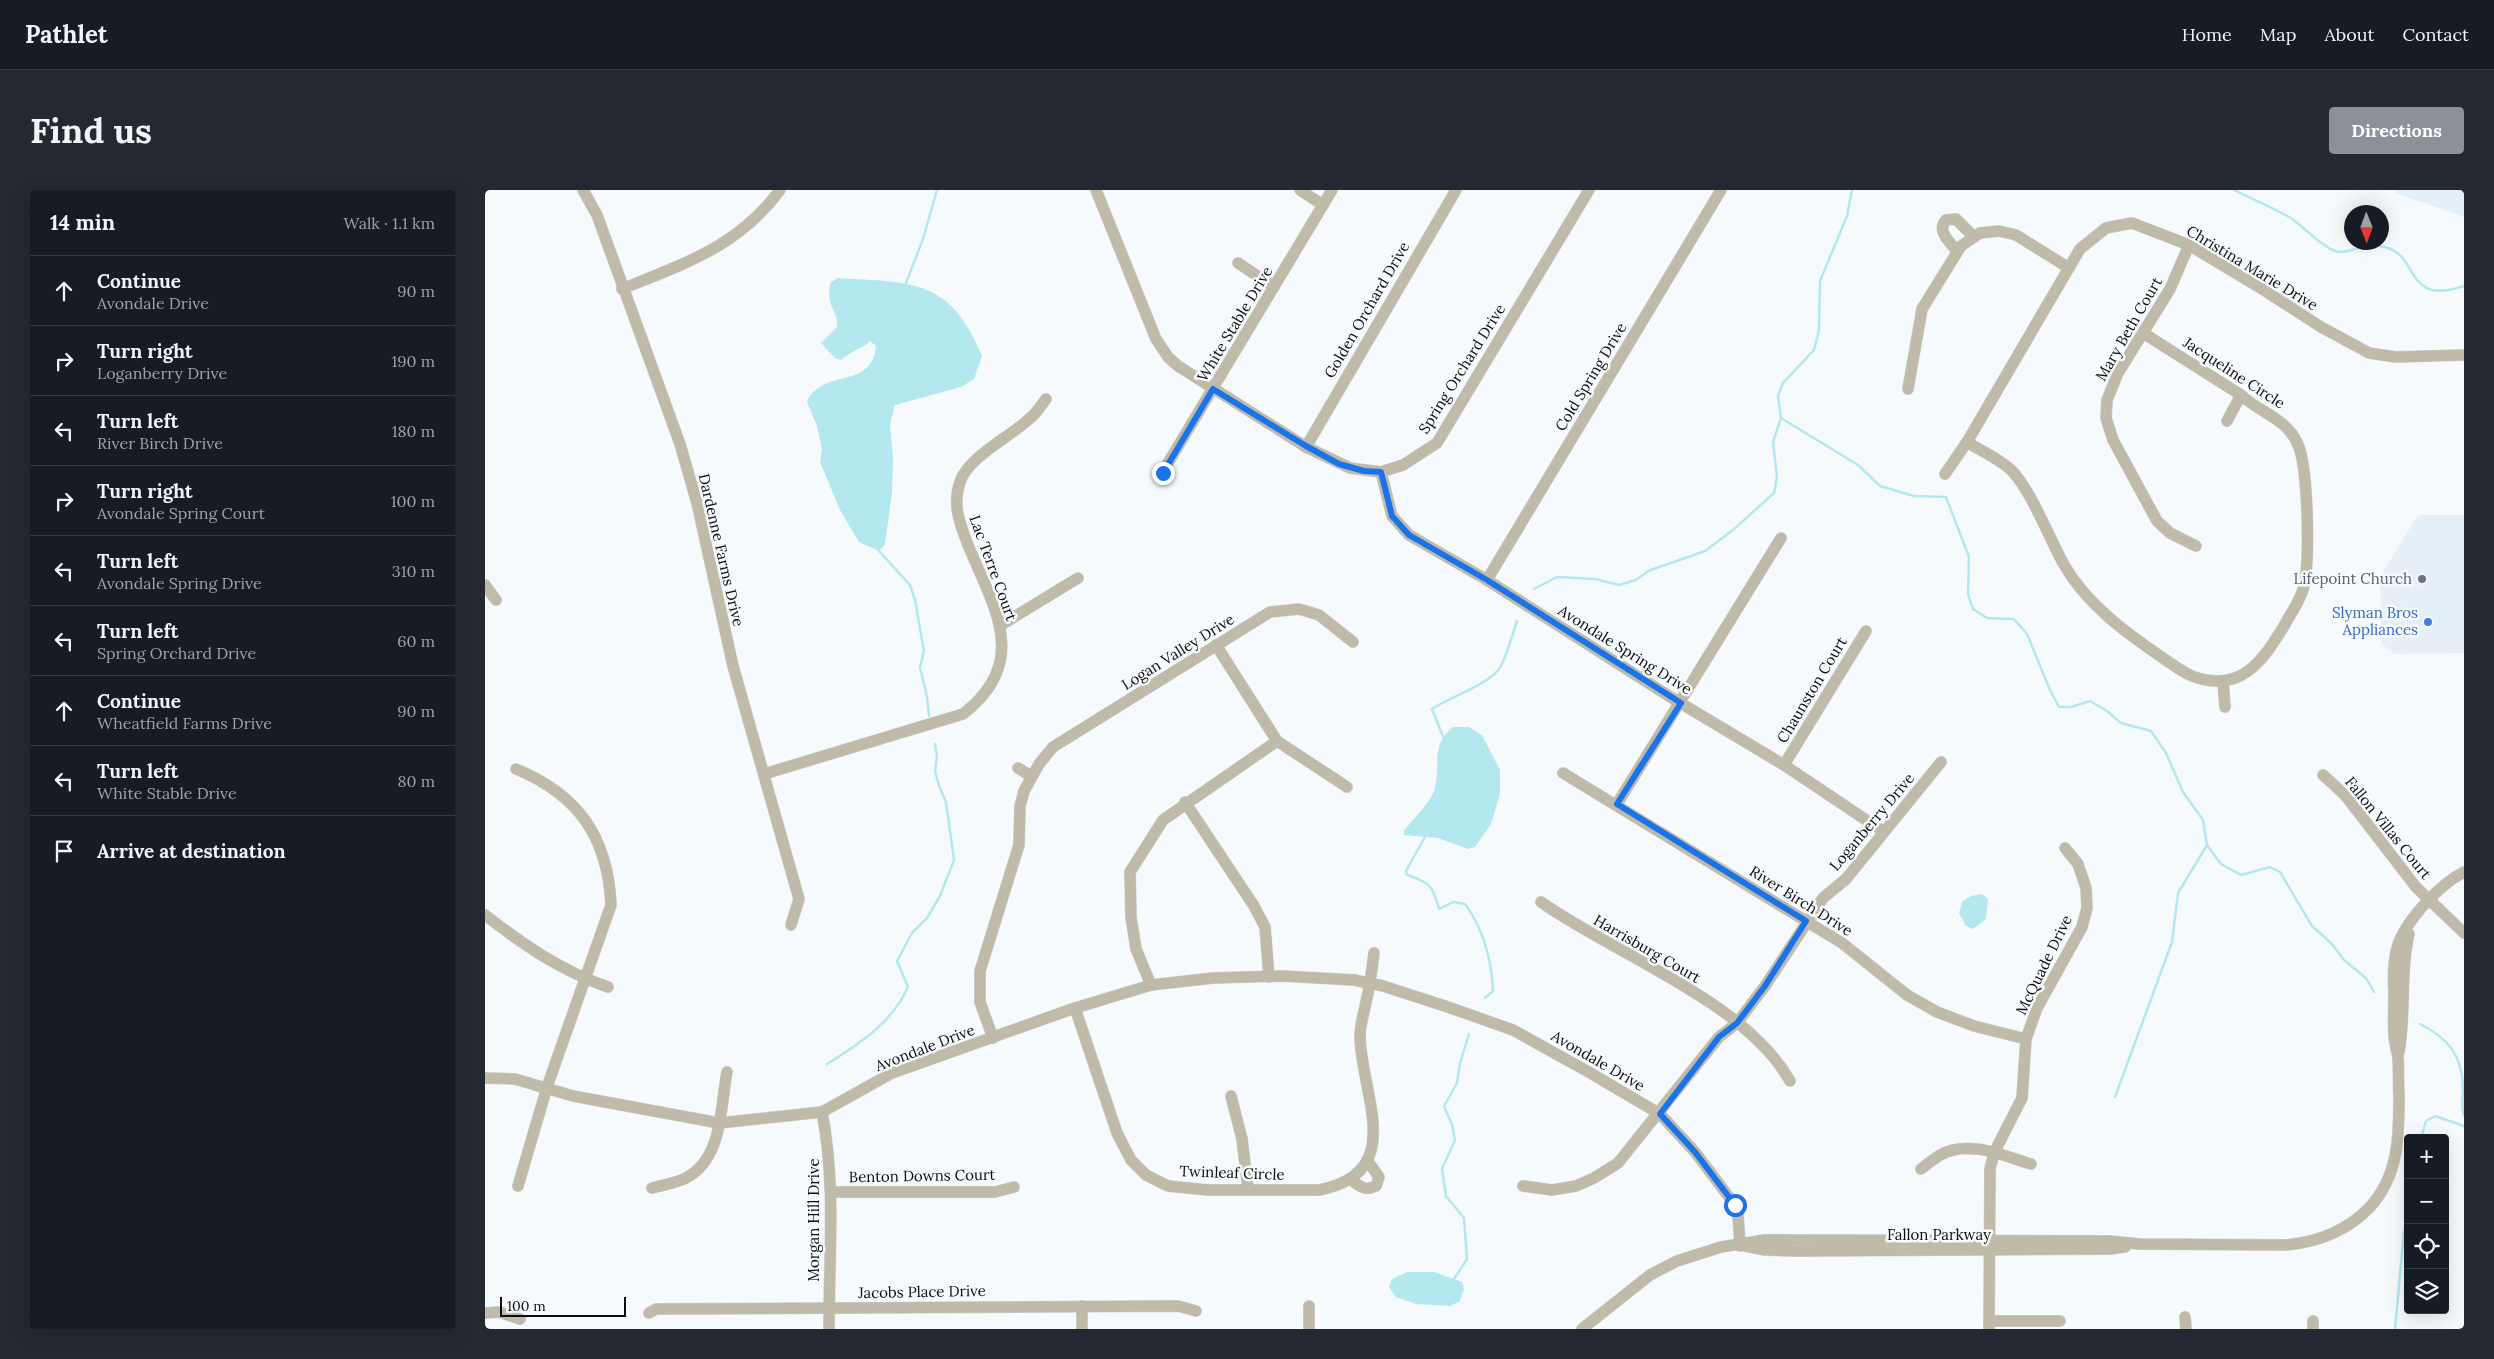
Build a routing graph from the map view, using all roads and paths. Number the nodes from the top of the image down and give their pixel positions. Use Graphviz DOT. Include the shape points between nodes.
graph roads {
  1 [pos="583,190"];
  2 [pos="780,190"];
  3 [pos="1096,190"];
  4 [pos="1300,190"];
  5 [pos="1332,190"];
  6 [pos="1456,190"];
  7 [pos="1589,190"];
  8 [pos="1721,190"];
  9 [pos="1323,205"];
  10 [pos="1974,238"];
  11 [pos="2189,245"];
  12 [pos="1957,251"];
  13 [pos="1238,263"];
  14 [pos="2069,268"];
  15 [pos="1274,287"];
  16 [pos="622,289"];
  17 [pos="2143,333"];
  18 [pos="2464,355"];
  19 [pos="1213,389"];
  20 [pos="1908,389"];
  21 [pos="2241,395"];
  22 [pos="1046,399"];
  23 [pos="2227,421"];
  24 [pos="1967,442"];
  25 [pos="1306,446"];
  26 [pos="1381,472"];
  27 [pos="1163,473"];
  28 [pos="1945,474"];
  29 [pos="1781,538"];
  30 [pos="2196,546"];
  31 [pos="1078,578"];
  32 [pos="1487,580"];
  33 [pos="485,585"];
  34 [pos="496,600"];
  35 [pos="1001,625"];
  36 [pos="1866,631"];
  37 [pos="1353,642"];
  38 [pos="1216,645"];
  39 [pos="2223,681"];
  40 [pos="1681,703"];
  41 [pos="2225,707"];
  42 [pos="1277,741"];
  43 [pos="1941,762"];
  44 [pos="1784,765"];
  45 [pos="1018,768"];
  46 [pos="516,769"];
  47 [pos="1563,773"];
  48 [pos="764,774"];
  49 [pos="2323,775"];
  50 [pos="1031,776"];
  51 [pos="1347,787"];
  52 [pos="1185,802"];
  53 [pos="1617,804"];
  54 [pos="1884,832"];
  55 [pos="2065,848"];
  56 [pos="2464,872"];
  57 [pos="2429,900"];
  58 [pos="1541,902"];
  59 [pos="485,915"];
  60 [pos="1806,921"];
  61 [pos="791,925"];
  62 [pos="2464,933"];
  63 [pos="1374,953"];
  64 [pos="1269,977"];
  65 [pos="586,979"];
  66 [pos="1370,983"];
  67 [pos="1151,985"];
  68 [pos="608,986"];
  69 [pos="1075,1008"];
  70 [pos="1737,1023"];
  71 [pos="993,1038"];
  72 [pos="2026,1039"];
  73 [pos="727,1072"];
  74 [pos="485,1078"];
  75 [pos="1790,1081"];
  76 [pos="547,1087"];
  77 [pos="1231,1096"];
  78 [pos="822,1112"];
  79 [pos="1660,1114"];
  80 [pos="719,1123"];
  81 [pos="1994,1153"];
  82 [pos="1367,1160"];
  83 [pos="2031,1164"];
  84 [pos="1921,1169"];
  85 [pos="1351,1180"];
  86 [pos="518,1186"];
  87 [pos="1523,1186"];
  88 [pos="1014,1187"];
  89 [pos="652,1188"];
  90 [pos="1248,1189"];
  91 [pos="831,1192"];
  92 [pos="1990,1245"];
  93 [pos="1740,1246"];
  94 [pos="1081,1306"];
  95 [pos="1309,1306"];
  96 [pos="829,1308"];
  97 [pos="1196,1311"];
  98 [pos="485,1313"];
  99 [pos="649,1313"];
  100 [pos="520,1319"];
  101 [pos="2060,1321"];
  102 [pos="1989,1325"];
  103 [pos="829,1329"];
  104 [pos="1082,1329"];
  105 [pos="1309,1329"];
  106 [pos="1582,1329"];
  1 -- 16 [label="street, Dardenne Farms Drive" via="597,216"];
  2 -- 16 [label="street" via="751,224 703,255"];
  3 -- 19 [label="street, Spring Orchard Drive" via="1156,339 1178,366"];
  4 -- 9 [label="street"];
  5 -- 9 [label="street, White Stable Drive"];
  6 -- 25 [label="street, Golden Orchard Drive"];
  7 -- 26 [label="street, Spring Orchard Drive" via="1437,443 1403,465"];
  8 -- 32 [label="street, Cold Spring Drive"];
  9 -- 15 [label="street, White Stable Drive"];
  10 -- 12 [label="street"];
  10 -- 12 [label="street" via="1956,218 1946,220 1942,232"];
  10 -- 14 [label="street" via="1980,233 1999,231 2016,235"];
  11 -- 14 [label="street, Christina Marie Drive" via="2132,223 2119,224 2107,228 2080,250"];
  11 -- 17 [label="street, Mary Beth Court" via="2169,290"];
  11 -- 18 [label="street, Christina Marie Drive" via="2369,353 2396,357"];
  12 -- 20 [label="street" via="1922,309"];
  13 -- 15 [label="street"];
  14 -- 24 [label="street, Christina Marie Drive"];
  15 -- 19 [label="street, White Stable Drive"];
  16 -- 48 [label="street, Dardenne Farms Drive" via="659,385 697,503 733,666"];
  17 -- 21 [label="street, Jacqueline Circle"];
  17 -- 30 [label="street, Mary Beth Court" via="2118,373 2107,400 2106,418 2113,440 2157,521 2170,533"];
  19 -- 25 [label="street, Spring Orchard Drive"];
  19 -- 27 [label="street, White Stable Drive"];
  21 -- 23 [label="street"];
  21 -- 39 [label="street, Jacqueline Circle" via="2286,426 2299,446 2303,465 2307,567 2295,607 2261,661 2245,674"];
  22 -- 35 [label="street, Lac Terre Court" via="1032,418 971,465 960,481 958,491 958,518"];
  24 -- 28 [label="street, Christina Marie Drive"];
  24 -- 39 [label="street, Jacqueline Circle" via="2012,471 2077,585 2129,635 2191,676"];
  25 -- 26 [label="street, Spring Orchard Drive" via="1350,468"];
  26 -- 32 [label="street, Avondale Spring Drive" via="1389,509 1399,526 1421,543"];
  29 -- 40 [label="street"];
  31 -- 35 [label="street"];
  32 -- 40 [label="street, Avondale Spring Drive"];
  33 -- 34 [label="street"];
  35 -- 48 [label="street, Lac Terre Court" via="999,671 979,702 963,714"];
  36 -- 44 [label="street, Chaunston Court"];
  37 -- 38 [label="street, Logan Valley Drive" via="1319,615 1299,609 1270,612"];
  38 -- 42 [label="street"];
  38 -- 50 [label="street, Logan Valley Drive" via="1053,747"];
  39 -- 41 [label="street"];
  40 -- 44 [label="street, Avondale Spring Drive"];
  40 -- 53 [label="street"];
  42 -- 51 [label="street"];
  42 -- 52 [label="street"];
  43 -- 54 [label="street, Loganberry Drive"];
  44 -- 54 [label="street, Avondale Spring Drive"];
  45 -- 50 [label="street"];
  46 -- 65 [label="street" via="542,780 577,808 593,833 610,880 611,905"];
  47 -- 53 [label="street, River Birch Drive"];
  48 -- 61 [label="street, Dardenne Farms Drive" via="799,899"];
  49 -- 57 [label="street, Fallon Villas Court" via="2345,794"];
  50 -- 71 [label="street, Logan Valley Drive" via="1019,806 1019,846 980,971 980,1002"];
  52 -- 64 [label="street" via="1265,927"];
  52 -- 67 [label="street" via="1163,820 1130,872 1136,949"];
  53 -- 60 [label="street, River Birch Drive"];
  54 -- 60 [label="street, Loganberry Drive"];
  55 -- 72 [label="street, McQuade Drive" via="2078,864 2086,888 2087,908 2082,927 2037,1008"];
  56 -- 57 [label="street, Fallon Parkway"];
  57 -- 62 [label="street, Fallon Villas Court"];
  57 -- 92 [label="street, Fallon Parkway" via="2413,921 2403,966 2402,1037 2398,1058 2399,1137 2395,1161 2378,1198 2349,1226 2325,1238 2305,1243 2139,1244 2110,1249"];
  58 -- 70 [label="street, Harrisburg Court" via="1708,1002"];
  59 -- 65 [label="street" via="545,959"];
  60 -- 70 [label="street, Loganberry Drive"];
  60 -- 72 [label="street, River Birch Drive" via="1937,1012 1974,1026"];
  63 -- 66 [label="street"];
  64 -- 66 [label="street, Avondale Drive"];
  64 -- 67 [label="street, Avondale Drive" via="1213,978"];
  65 -- 68 [label="street"];
  65 -- 76 [label="street"];
  66 -- 79 [label="street, Avondale Drive" via="1513,1030"];
  66 -- 82 [label="street" via="1360,1033 1374,1122 1372,1152"];
  67 -- 69 [label="street, Avondale Drive"];
  69 -- 71 [label="street, Avondale Drive"];
  69 -- 90 [label="street, Twinleaf Circle" via="1117,1133 1131,1160 1146,1176 1169,1186 1208,1190"];
  70 -- 75 [label="street, Harrisburg Court" via="1763,1044 1781,1064"];
  70 -- 79 [label="street, Loganberry Drive" via="1719,1037"];
  71 -- 78 [label="street, Avondale Drive" via="892,1073"];
  72 -- 81 [label="street, McQuade Drive" via="2021,1098"];
  73 -- 80 [label="street"];
  74 -- 76 [label="street, Avondale Drive" via="515,1079"];
  76 -- 80 [label="street, Avondale Drive" via="573,1096"];
  76 -- 86 [label="street"];
  77 -- 90 [label="street"];
  78 -- 80 [label="street, Avondale Drive"];
  78 -- 91 [label="street, Morgan Hill Drive" via="828,1142"];
  79 -- 87 [label="street, Loganberry Drive" via="1618,1163 1594,1178 1576,1186 1552,1190"];
  79 -- 93 [label="street, Avondale Drive" via="1695,1152 1735,1205"];
  80 -- 89 [label="street" via="716,1140 701,1166 684,1179"];
  81 -- 83 [label="street"];
  81 -- 84 [label="street" via="1960,1149 1942,1154"];
  81 -- 92 [label="street, McQuade Drive" via="1990,1169"];
  82 -- 85 [label="street"];
  82 -- 85 [label="street" via="1379,1177 1376,1186 1363,1188"];
  85 -- 90 [label="street, Twinleaf Circle" via="1319,1190"];
  88 -- 91 [label="street, Benton Downs Court" via="995,1192"];
  91 -- 96 [label="street, Morgan Hill Drive"];
  92 -- 93 [label="street, Fallon Parkway" via="1772,1250"];
  92 -- 102 [label="street, McQuade Drive"];
  93 -- 106 [label="street, Fallon Parkway" via="1702,1251 1663,1268"];
  94 -- 96 [label="street, Jacobs Place Drive"];
  94 -- 97 [label="street, Jacobs Place Drive" via="1178,1306"];
  94 -- 104 [label="street"];
  95 -- 105 [label="street"];
  96 -- 99 [label="street, Jacobs Place Drive" via="655,1309"];
  96 -- 103 [label="street, Morgan Hill Drive"];
  98 -- 100 [label="street" via="499,1312"];
  101 -- 102 [label="street"];
}
